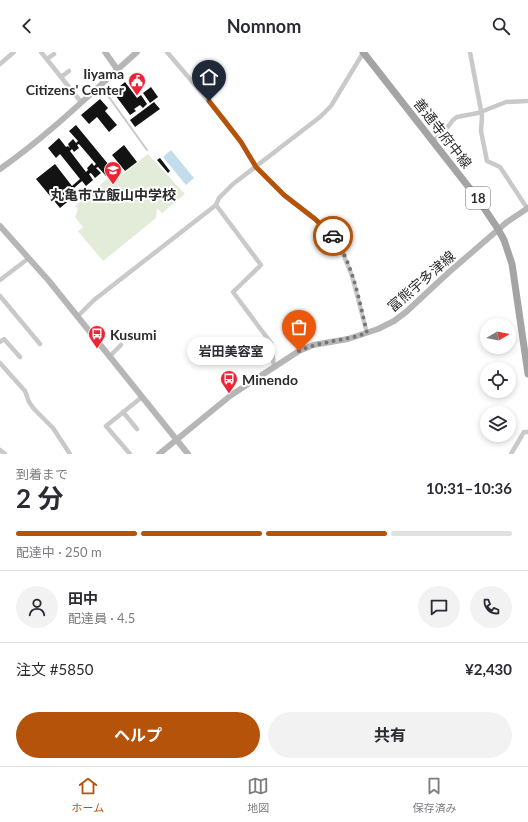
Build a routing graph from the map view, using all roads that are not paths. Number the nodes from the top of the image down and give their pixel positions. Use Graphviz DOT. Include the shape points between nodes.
graph roads {
  1 [pos="14,52"];
  2 [pos="41,52"];
  3 [pos="105,52"];
  4 [pos="137,52"];
  5 [pos="166,52"];
  6 [pos="470,52"];
  7 [pos="363,53"];
  8 [pos="54,54"];
  9 [pos="47,59"];
  10 [pos="0,64"];
  11 [pos="117,69"];
  12 [pos="69,71"];
  13 [pos="61,77"];
  14 [pos="100,85"];
  15 [pos="528,100"];
  16 [pos="81,102"];
  17 [pos="480,112"];
  18 [pos="433,141"];
  19 [pos="147,150"];
  20 [pos="256,167"];
  21 [pos="0,169"];
  22 [pos="216,205"];
  23 [pos="527,208"];
  24 [pos="0,226"];
  25 [pos="498,229"];
  26 [pos="29,258"];
  27 [pos="0,280"];
  28 [pos="0,296"];
  29 [pos="77,317"];
  30 [pos="367,333"];
  31 [pos="526,338"];
  32 [pos="0,342"];
  33 [pos="40,344"];
  34 [pos="122,345"];
  35 [pos="20,357"];
  36 [pos="109,357"];
  37 [pos="0,363"];
  38 [pos="274,367"];
  39 [pos="528,374"];
  40 [pos="142,397"];
  41 [pos="123,412"];
  42 [pos="137,429"];
  43 [pos="528,432"];
  44 [pos="176,439"];
  45 [pos="0,450"];
  46 [pos="5,454"];
  47 [pos="70,454"];
  48 [pos="130,454"];
  49 [pos="159,454"];
  50 [pos="188,454"];
  51 [pos="512,454"];
  1 -- 10 [label="street"];
  2 -- 9 [label="street"];
  3 -- 11 [label="street"];
  4 -- 11 [label="street"];
  5 -- 20 [label="street" via="224,119"];
  6 -- 17 [label="street"];
  7 -- 18 [label="main road, 善通寺府中線 / 18"];
  7 -- 20 [label="street" via="331,106"];
  8 -- 9 [label="street"];
  9 -- 13 [label="street"];
  11 -- 14 [label="street"];
  12 -- 13 [label="street"];
  13 -- 16 [label="street"];
  14 -- 16 [label="street"];
  14 -- 19 [label="lane"];
  15 -- 17 [label="street" via="506,102"];
  16 -- 21 [label="street" via="46,134"];
  17 -- 18 [label="street" via="457,117"];
  17 -- 23 [label="street" via="487,161 500,167"];
  18 -- 25 [label="main road, 善通寺府中線 / 18" via="482,203"];
  20 -- 22 [label="street" via="228,189"];
  20 -- 30 [label="street" via="284,195 332,234 340,246 354,282"];
  22 -- 29 [label="street" via="94,300"];
  22 -- 38 [label="street" via="262,265 233,292 272,343"];
  23 -- 25 [label="street, 富熊宇多津線"];
  24 -- 26 [label="street"];
  25 -- 30 [label="street, 富熊宇多津線" via="406,312 394,321"];
  25 -- 31 [label="main road, 善通寺府中線 / 18" via="512,264"];
  26 -- 27 [label="street"];
  26 -- 29 [label="street"];
  28 -- 33 [label="street"];
  29 -- 36 [label="street"];
  30 -- 38 [label="street, 富熊宇多津線" via="306,348"];
  31 -- 39 [label="main road, 善通寺府中線 / 18"];
  32 -- 35 [label="street" via="4,339"];
  34 -- 36 [label="street"];
  36 -- 40 [label="street"];
  37 -- 47 [label="street" via="25,391 34,409 53,428"];
  38 -- 44 [label="street, 富熊宇多津線" via="230,396"];
  40 -- 41 [label="street"];
  40 -- 44 [label="street"];
  41 -- 42 [label="street"];
  41 -- 48 [label="street" via="106,426"];
  43 -- 51 [label="street" via="524,432"];
  44 -- 49 [label="street, 富熊宇多津線"];
  44 -- 50 [label="street"];
  45 -- 46 [label="street"];
}
